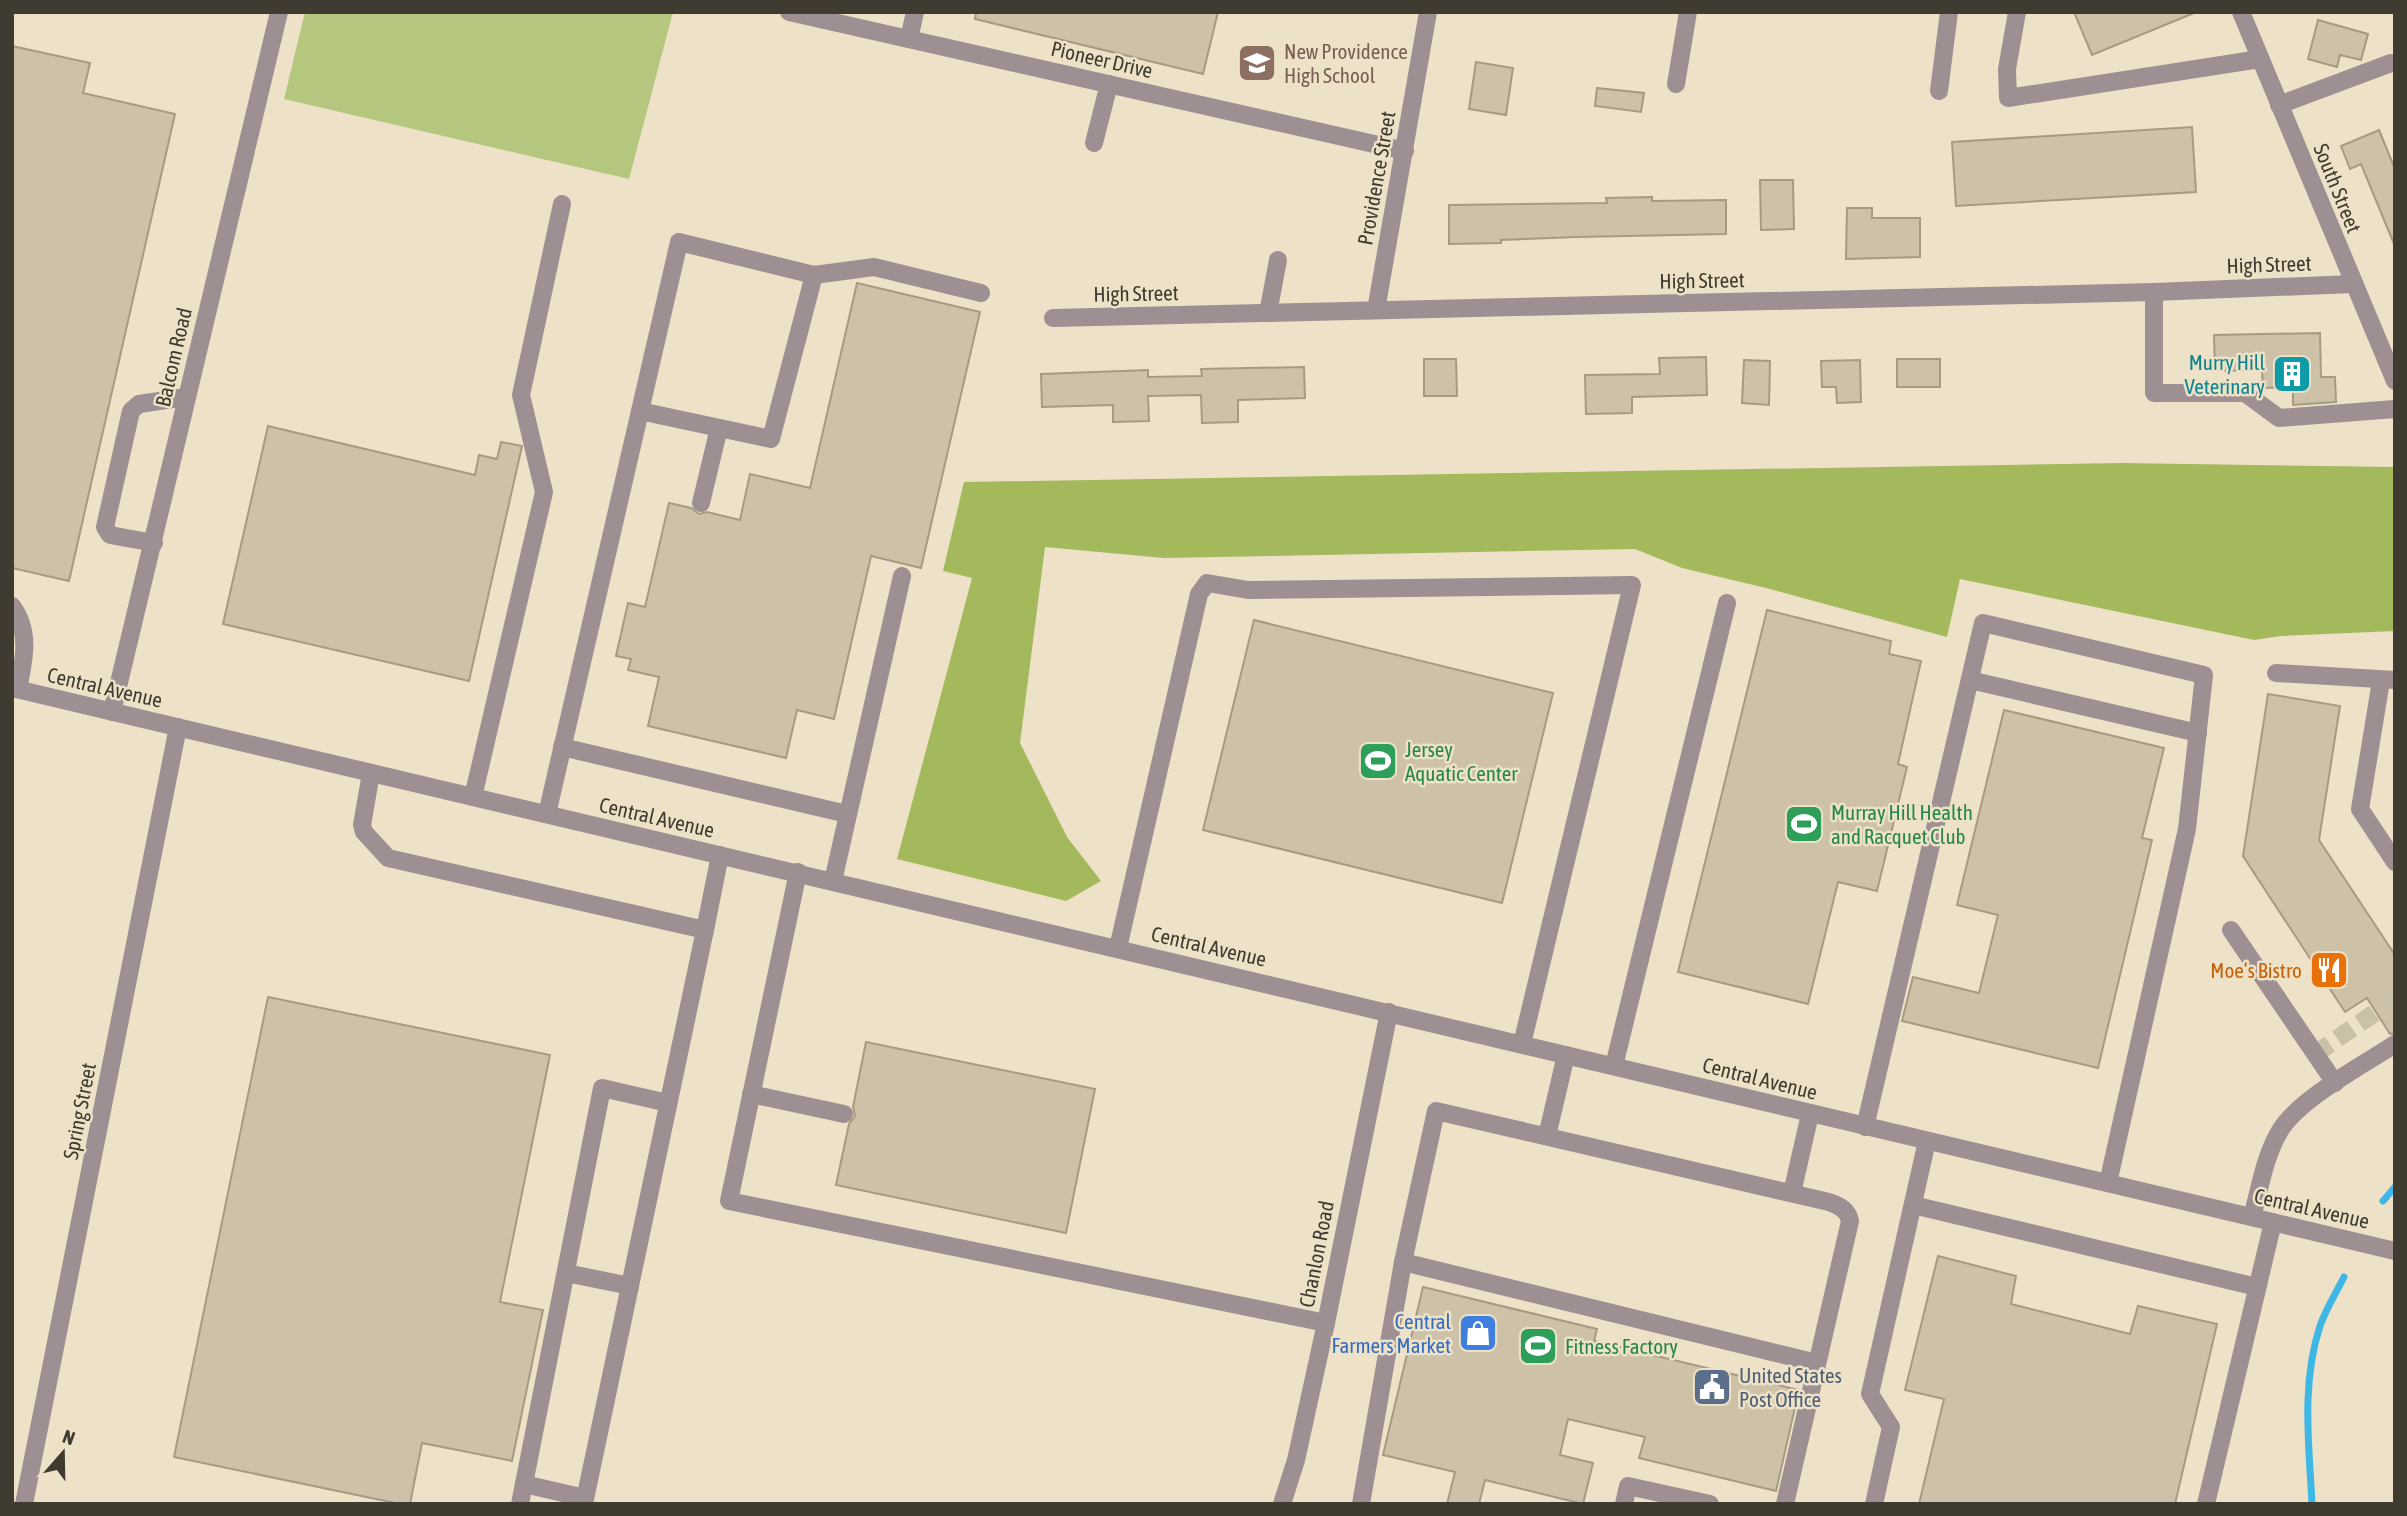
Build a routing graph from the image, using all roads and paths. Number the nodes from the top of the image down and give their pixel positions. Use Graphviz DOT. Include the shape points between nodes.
graph roads {
  1 [pos="279,12"];
  2 [pos="789,12"];
  3 [pos="915,12"];
  4 [pos="1428,12"];
  5 [pos="1688,12"];
  6 [pos="1949,12"];
  7 [pos="2017,12"];
  8 [pos="2241,12"];
  9 [pos="909,39"];
  10 [pos="2260,59"];
  11 [pos="2391,63"];
  12 [pos="1676,83"];
  13 [pos="1109,84"];
  14 [pos="1939,91"];
  15 [pos="2279,105"];
  16 [pos="1094,144"];
  17 [pos="1405,151"];
  18 [pos="562,204"];
  19 [pos="1278,260"];
  20 [pos="814,275"];
  21 [pos="2353,284"];
  22 [pos="2154,292"];
  23 [pos="981,293"];
  24 [pos="1376,310"];
  25 [pos="1268,313"];
  26 [pos="1053,318"];
  27 [pos="2395,381"];
  28 [pos="186,397"];
  29 [pos="2395,409"];
  30 [pos="640,411"];
  31 [pos="719,428"];
  32 [pos="701,503"];
  33 [pos="154,543"];
  34 [pos="902,576"];
  35 [pos="1727,603"];
  36 [pos="12,606"];
  37 [pos="2276,673"];
  38 [pos="1970,680"];
  39 [pos="2388,680"];
  40 [pos="15,689"];
  41 [pos="112,712"];
  42 [pos="178,727"];
  43 [pos="2198,733"];
  44 [pos="562,747"];
  45 [pos="371,773"];
  46 [pos="473,797"];
  47 [pos="547,814"];
  48 [pos="848,814"];
  49 [pos="720,855"];
  50 [pos="2395,862"];
  51 [pos="798,872"];
  52 [pos="832,881"];
  53 [pos="705,930"];
  54 [pos="2231,930"];
  55 [pos="1118,948"];
  56 [pos="1389,1012"];
  57 [pos="1522,1044"];
  58 [pos="2395,1044"];
  59 [pos="1566,1055"];
  60 [pos="1614,1066"];
  61 [pos="2335,1083"];
  62 [pos="751,1094"];
  63 [pos="668,1103"];
  64 [pos="844,1114"];
  65 [pos="1810,1114"];
  66 [pos="1865,1127"];
  67 [pos="1547,1136"];
  68 [pos="1927,1142"];
  69 [pos="2108,1183"];
  70 [pos="1792,1193"];
  71 [pos="1913,1205"];
  72 [pos="2252,1217"];
  73 [pos="2273,1222"];
  74 [pos="2395,1251"];
  75 [pos="1403,1262"];
  76 [pos="566,1273"];
  77 [pos="629,1286"];
  78 [pos="2257,1287"];
  79 [pos="1326,1323"];
  80 [pos="1817,1363"];
  81 [pos="524,1484"];
  82 [pos="585,1501"];
  83 [pos="27,1503"];
  84 [pos="1285,1503"];
  85 [pos="520,1504"];
  86 [pos="1360,1504"];
  87 [pos="1624,1504"];
  88 [pos="1710,1504"];
  89 [pos="1785,1504"];
  90 [pos="1874,1504"];
  91 [pos="2206,1504"];
  1 -- 28 [label="street, Balcom Road"];
  2 -- 9 [label="street, Pioneer Drive"];
  3 -- 9 [label="street"];
  4 -- 17 [label="street, Providence Street"];
  5 -- 12 [label="street"];
  6 -- 14 [label="street"];
  7 -- 10 [label="street" via="2007,69 2008,98"];
  8 -- 10 [label="street, South Street"];
  9 -- 13 [label="street, Pioneer Drive"];
  10 -- 15 [label="street, South Street"];
  11 -- 15 [label="street"];
  13 -- 16 [label="street"];
  13 -- 17 [label="street, Pioneer Drive"];
  15 -- 21 [label="street, South Street"];
  17 -- 24 [label="street, Providence Street"];
  18 -- 46 [label="street" via="521,395 544,492"];
  19 -- 25 [label="street"];
  20 -- 23 [label="street" via="874,267"];
  20 -- 30 [label="street" via="679,242"];
  20 -- 31 [label="street" via="771,439"];
  21 -- 22 [label="street, High Street"];
  21 -- 27 [label="street, South Street"];
  22 -- 24 [label="street, High Street"];
  22 -- 29 [label="street" via="2154,393 2245,393 2279,418"];
  24 -- 25 [label="street, High Street"];
  25 -- 26 [label="street, High Street"];
  28 -- 33 [label="street, Balcom Road"];
  28 -- 33 [label="street" via="139,404 131,411 105,527 110,535"];
  30 -- 31 [label="street"];
  30 -- 44 [label="street"];
  31 -- 32 [label="street"];
  33 -- 41 [label="street, Balcom Road"];
  34 -- 48 [label="street"];
  35 -- 60 [label="street"];
  36 -- 40 [label="street" via="25,637 24,663"];
  37 -- 39 [label="street"];
  38 -- 43 [label="street"];
  38 -- 43 [label="street" via="1983,624 2204,675"];
  38 -- 66 [label="street"];
  39 -- 50 [label="street" via="2360,810"];
  40 -- 41 [label="street, Central Avenue"];
  41 -- 42 [label="street, Central Avenue"];
  42 -- 45 [label="street, Central Avenue"];
  42 -- 83 [label="street, Spring Street"];
  43 -- 69 [label="street" via="2187,829"];
  44 -- 47 [label="street"];
  44 -- 48 [label="street"];
  45 -- 46 [label="street, Central Avenue"];
  45 -- 53 [label="street" via="362,825 388,858"];
  46 -- 47 [label="street, Central Avenue"];
  47 -- 49 [label="street, Central Avenue"];
  48 -- 52 [label="street"];
  49 -- 51 [label="street, Central Avenue"];
  49 -- 53 [label="street"];
  51 -- 52 [label="street, Central Avenue"];
  51 -- 62 [label="street"];
  52 -- 55 [label="street, Central Avenue"];
  53 -- 63 [label="street"];
  54 -- 61 [label="street"];
  55 -- 56 [label="street, Central Avenue"];
  55 -- 57 [label="street" via="1199,594 1207,583 1248,590 1632,585"];
  56 -- 57 [label="street, Central Avenue"];
  56 -- 79 [label="street, Chanlon Road"];
  57 -- 59 [label="street, Central Avenue"];
  58 -- 61 [label="street"];
  59 -- 60 [label="street, Central Avenue"];
  59 -- 67 [label="street"];
  60 -- 65 [label="street, Central Avenue"];
  61 -- 72 [label="street" via="2282,1127"];
  62 -- 64 [label="street"];
  62 -- 79 [label="street" via="729,1202"];
  63 -- 76 [label="street" via="602,1088"];
  63 -- 77 [label="street"];
  65 -- 66 [label="street, Central Avenue"];
  65 -- 70 [label="street"];
  66 -- 68 [label="street, Central Avenue"];
  67 -- 70 [label="street"];
  67 -- 75 [label="street" via="1436,1111"];
  68 -- 69 [label="street, Central Avenue"];
  68 -- 71 [label="street"];
  69 -- 72 [label="street, Central Avenue"];
  70 -- 80 [label="street" via="1841,1207 1849,1214"];
  71 -- 78 [label="street"];
  71 -- 90 [label="street" via="1870,1394 1891,1427"];
  72 -- 73 [label="street, Central Avenue"];
  73 -- 74 [label="street, Central Avenue"];
  73 -- 78 [label="street"];
  75 -- 80 [label="street"];
  75 -- 86 [label="street"];
  76 -- 77 [label="street"];
  76 -- 81 [label="street"];
  77 -- 82 [label="street"];
  78 -- 91 [label="street"];
  79 -- 84 [label="street, Chanlon Road"];
  80 -- 89 [label="street"];
  81 -- 82 [label="street"];
  81 -- 85 [label="street"];
  87 -- 88 [label="street" via="1628,1486"];
}
